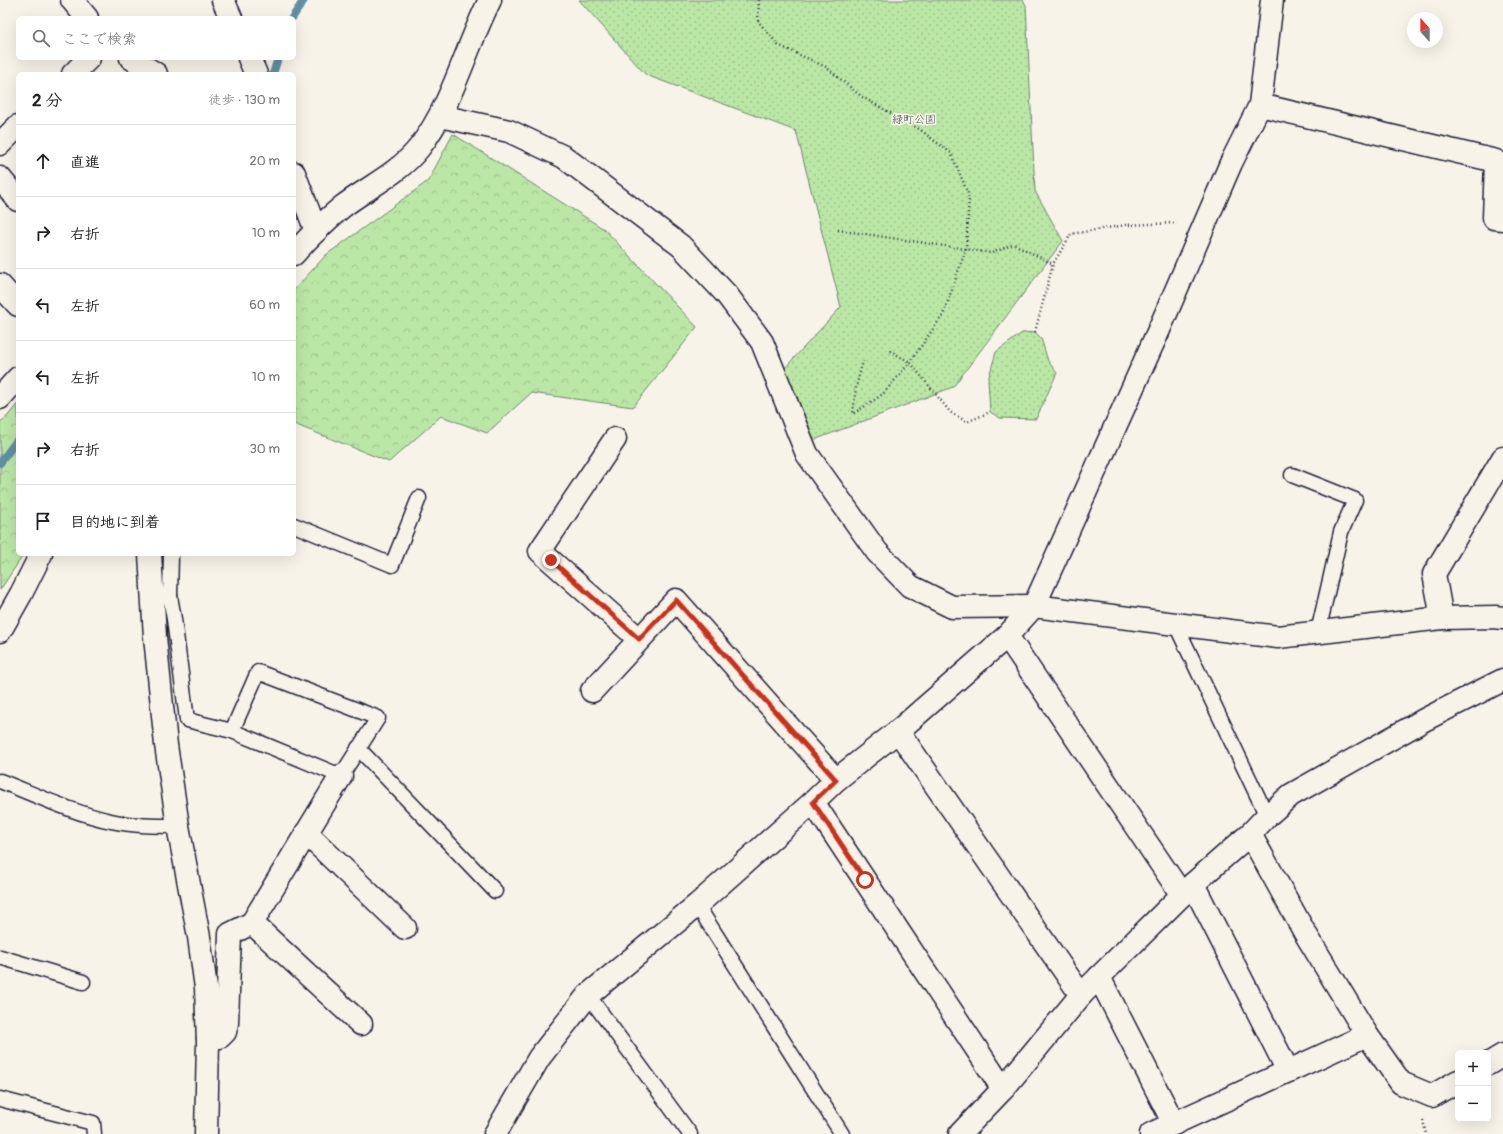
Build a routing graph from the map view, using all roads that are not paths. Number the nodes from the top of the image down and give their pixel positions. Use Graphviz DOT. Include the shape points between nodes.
graph roads {
  1 [pos="72,0"];
  2 [pos="223,0"];
  3 [pos="490,0"];
  4 [pos="1272,0"];
  5 [pos="85,16"];
  6 [pos="230,16"];
  7 [pos="87,60"];
  8 [pos="134,60"];
  9 [pos="75,72"];
  10 [pos="153,72"];
  11 [pos="1260,105"];
  12 [pos="440,116"];
  13 [pos="16,128"];
  14 [pos="0,144"];
  15 [pos="0,178"];
  16 [pos="296,178"];
  17 [pos="16,198"];
  18 [pos="1503,220"];
  19 [pos="316,231"];
  20 [pos="296,252"];
  21 [pos="0,285"];
  22 [pos="16,303"];
  23 [pos="16,380"];
  24 [pos="0,398"];
  25 [pos="614,439"];
  26 [pos="1503,458"];
  27 [pos="1292,476"];
  28 [pos="419,498"];
  29 [pos="296,526"];
  30 [pos="40,556"];
  31 [pos="151,556"];
  32 [pos="171,556"];
  33 [pos="161,595"];
  34 [pos="1034,606"];
  35 [pos="1442,618"];
  36 [pos="1503,618"];
  37 [pos="1175,623"];
  38 [pos="0,631"];
  39 [pos="1318,632"];
  40 [pos="1007,636"];
  41 [pos="639,639"];
  42 [pos="1503,680"];
  43 [pos="592,691"];
  44 [pos="232,731"];
  45 [pos="898,731"];
  46 [pos="358,748"];
  47 [pos="341,776"];
  48 [pos="836,780"];
  49 [pos="0,782"];
  50 [pos="813,802"];
  51 [pos="1267,816"];
  52 [pos="178,826"];
  53 [pos="306,833"];
  54 [pos="1250,834"];
  55 [pos="1188,890"];
  56 [pos="495,891"];
  57 [pos="697,906"];
  58 [pos="252,923"];
  59 [pos="405,928"];
  60 [pos="0,957"];
  61 [pos="1099,977"];
  62 [pos="83,982"];
  63 [pos="588,995"];
  64 [pos="1081,995"];
  65 [pos="361,1024"];
  66 [pos="1367,1035"];
  67 [pos="208,1038"];
  68 [pos="1503,1055"];
  69 [pos="1491,1062"];
  70 [pos="1288,1071"];
  71 [pos="1455,1083"];
  72 [pos="1003,1089"];
  73 [pos="0,1099"];
  74 [pos="1174,1124"];
  75 [pos="94,1134"];
  76 [pos="206,1134"];
  77 [pos="495,1134"];
  78 [pos="690,1134"];
  79 [pos="842,1134"];
  80 [pos="960,1134"];
  81 [pos="1151,1134"];
  1 -- 5 [label="street"];
  2 -- 6 [label="street"];
  3 -- 12 [label="street"];
  4 -- 11 [label="street"];
  7 -- 9 [label="street"];
  8 -- 10 [label="street"];
  11 -- 18 [label="street" via="1496,161 1494,218"];
  11 -- 34 [label="street" via="1230,163 1154,340"];
  12 -- 19 [label="street" via="419,148 404,164 343,207"];
  12 -- 34 [label="street" via="509,131 564,157 681,246 727,295 762,342 807,454 877,552 910,586 952,607"];
  13 -- 14 [label="street"];
  15 -- 17 [label="street"];
  16 -- 19 [label="street"];
  19 -- 20 [label="street"];
  21 -- 22 [label="street"];
  23 -- 24 [label="street"];
  25 -- 41 [label="street" via="540,551"];
  26 -- 35 [label="street" via="1434,574"];
  27 -- 39 [label="lane" via="1355,500 1341,532"];
  28 -- 29 [label="lane" via="392,566"];
  30 -- 38 [label="street"];
  31 -- 33 [label="street"];
  32 -- 33 [label="lane"];
  33 -- 44 [label="lane" via="174,619 187,720"];
  33 -- 52 [label="street" via="155,637 166,745"];
  34 -- 37 [label="street"];
  34 -- 40 [label="street"];
  35 -- 36 [label="street"];
  35 -- 39 [label="street"];
  37 -- 39 [label="street" via="1278,638"];
  37 -- 51 [label="lane"];
  40 -- 45 [label="street"];
  40 -- 55 [label="street"];
  41 -- 43 [label="street"];
  41 -- 48 [label="street" via="676,600"];
  42 -- 51 [label="street" via="1424,720 1291,795"];
  44 -- 46 [label="lane" via="258,672 378,718"];
  44 -- 47 [label="lane"];
  45 -- 48 [label="street"];
  45 -- 64 [label="street"];
  46 -- 47 [label="lane"];
  46 -- 56 [label="lane"];
  47 -- 53 [label="street"];
  48 -- 50 [label="street"];
  49 -- 52 [label="lane" via="84,814 111,821 140,826"];
  50 -- 57 [label="street"];
  50 -- 72 [label="street"];
  51 -- 54 [label="street"];
  52 -- 67 [label="street" via="199,937 206,988"];
  53 -- 58 [label="street"];
  53 -- 59 [label="street"];
  54 -- 55 [label="street"];
  54 -- 66 [label="street" via="1305,933"];
  55 -- 61 [label="street"];
  55 -- 70 [label="street"];
  57 -- 63 [label="street"];
  57 -- 79 [label="lane"];
  58 -- 65 [label="street"];
  58 -- 67 [label="street" via="230,934 227,1023 225,1032 220,1037"];
  60 -- 62 [label="lane"];
  61 -- 64 [label="street"];
  61 -- 74 [label="street"];
  63 -- 77 [label="street" via="539,1058"];
  63 -- 78 [label="lane"];
  64 -- 72 [label="street"];
  66 -- 70 [label="street"];
  66 -- 71 [label="street" via="1400,1083 1432,1096"];
  67 -- 76 [label="street"];
  68 -- 69 [label="street"];
  70 -- 74 [label="street"];
  72 -- 80 [label="street"];
  73 -- 75 [label="lane" via="92,1123"];
  74 -- 81 [label="street"];
}
